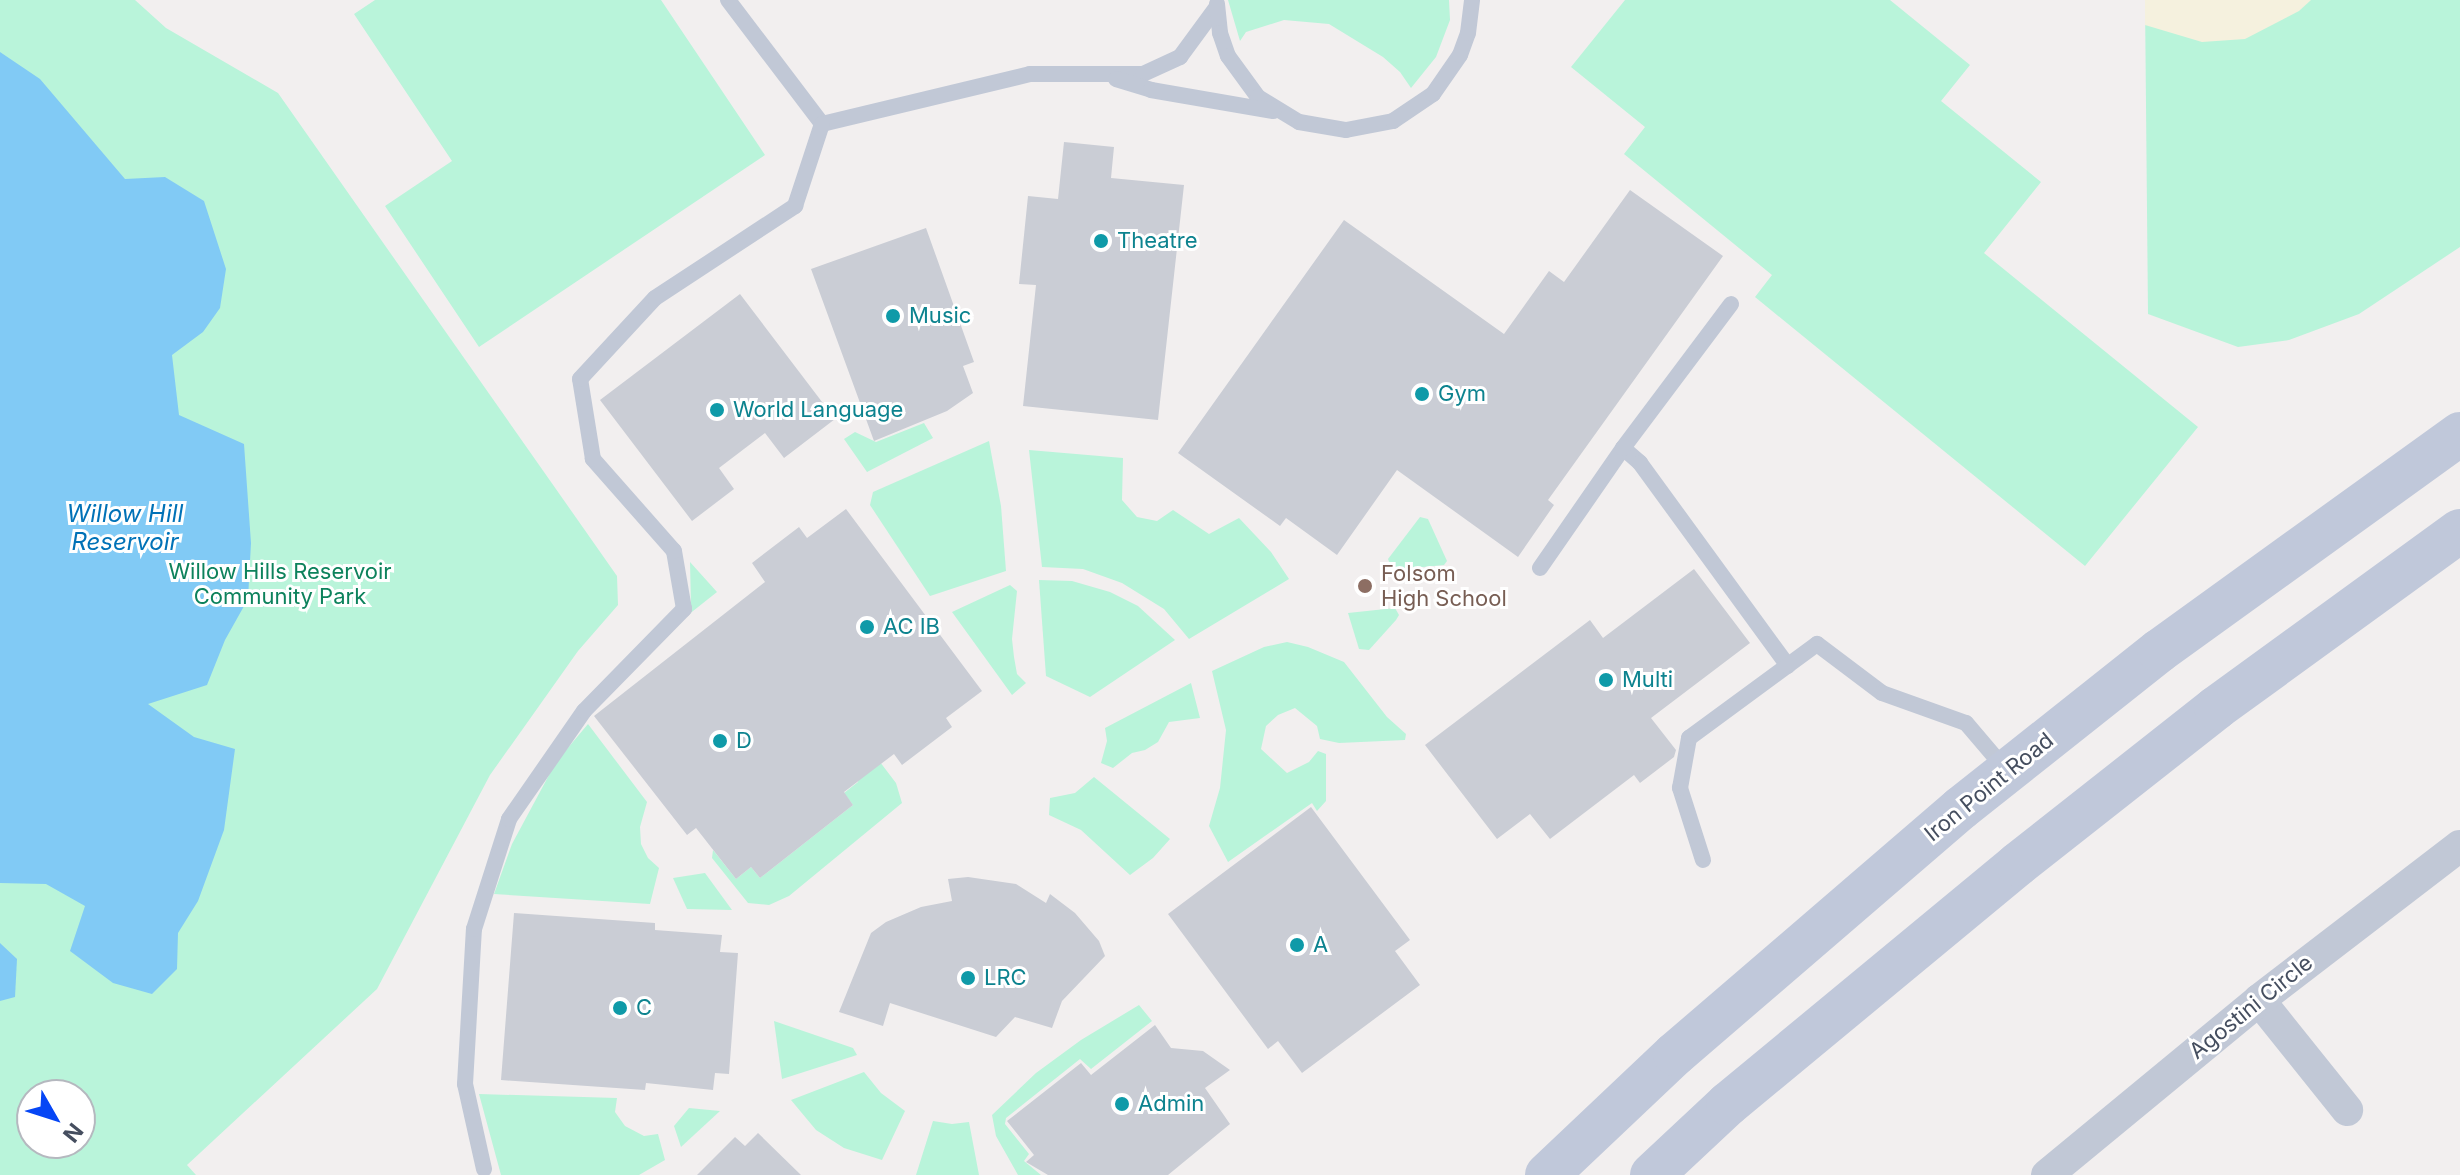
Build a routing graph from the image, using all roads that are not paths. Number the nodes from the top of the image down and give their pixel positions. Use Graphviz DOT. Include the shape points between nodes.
graph roads {
  1 [pos="728,0"];
  2 [pos="1472,0"];
  3 [pos="1217,4"];
  4 [pos="1103,74"];
  5 [pos="1278,112"];
  6 [pos="822,124"];
  7 [pos="1731,304"];
  8 [pos="2460,434"];
  9 [pos="1623,448"];
  10 [pos="2460,531"];
  11 [pos="1540,568"];
  12 [pos="1788,666"];
  13 [pos="2008,771"];
  14 [pos="2460,846"];
  15 [pos="1703,860"];
  16 [pos="2259,1000"];
  17 [pos="2347,1110"];
  18 [pos="484,1169"];
  19 [pos="1547,1175"];
  20 [pos="1652,1175"];
  21 [pos="2047,1175"];
  1 -- 6 [label="lane"];
  2 -- 5 [label="lane" via="1460,55 1441,85 1414,109 1370,128 1346,130 1299,122"];
  3 -- 4 [label="lane" via="1180,57 1143,74"];
  3 -- 5 [label="lane" via="1228,56 1241,78"];
  4 -- 5 [label="lane" via="1151,90"];
  4 -- 6 [label="lane" via="1030,74"];
  6 -- 18 [label="lane" via="795,206 655,298 580,379 593,459 674,551 684,609 584,711 509,819 474,929 465,1084"];
  7 -- 9 [label="lane"];
  8 -- 13 [label="main road, Iron Point Road" via="2260,576"];
  9 -- 11 [label="lane"];
  9 -- 12 [label="lane" via="1640,463"];
  10 -- 20 [label="main road" via="2216,708 1971,902 1728,1104"];
  12 -- 13 [label="lane" via="1817,644 1882,693 1966,723"];
  12 -- 15 [label="lane" via="1689,738 1680,788"];
  13 -- 19 [label="main road, Iron Point Road" via="1853,898"];
  14 -- 16 [label="street, Agostini Circle"];
  16 -- 17 [label="street"];
  16 -- 21 [label="street, Agostini Circle"];
}
